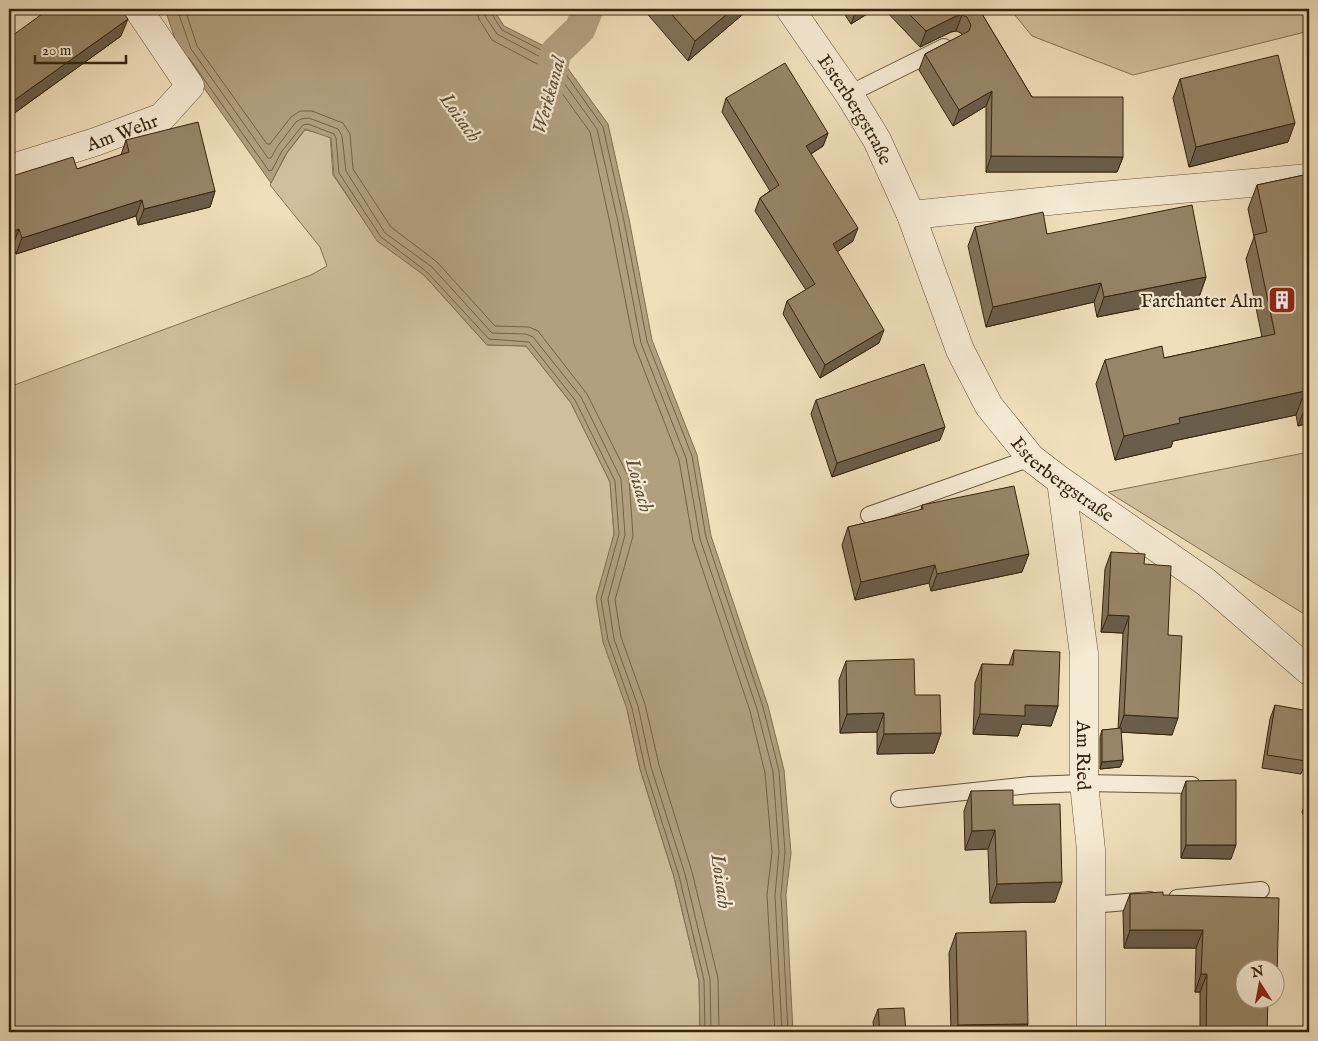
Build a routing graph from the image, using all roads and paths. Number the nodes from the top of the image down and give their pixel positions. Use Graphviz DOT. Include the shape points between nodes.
graph roads {
  1 [pos="138,9"];
  2 [pos="790,9"];
  3 [pos="955,41"];
  4 [pos="849,94"];
  5 [pos="9,169"];
  6 [pos="1309,178"];
  7 [pos="911,215"];
  8 [pos="1031,458"];
  9 [pos="1061,481"];
  10 [pos="869,515"];
  11 [pos="1309,671"];
  12 [pos="1084,782"];
  13 [pos="1192,785"];
  14 [pos="899,799"];
  15 [pos="1262,890"];
  16 [pos="1091,905"];
  17 [pos="1091,1032"];
  1 -- 5 [label="street, Am Wehr" via="190,86 162,116 95,142"];
  2 -- 4 [label="street, Esterbergstraße"];
  3 -- 4 [label="lane"];
  4 -- 7 [label="street, Esterbergstraße" via="877,140"];
  6 -- 7 [label="street"];
  7 -- 8 [label="street, Esterbergstraße" via="960,350 989,406"];
  8 -- 9 [label="street, Esterbergstraße"];
  8 -- 10 [label="lane"];
  9 -- 11 [label="street, Esterbergstraße" via="1206,582"];
  9 -- 12 [label="street, Am Ried" via="1084,654"];
  12 -- 13 [label="lane"];
  12 -- 14 [label="lane"];
  12 -- 16 [label="street, Am Ried" via="1091,850"];
  15 -- 16 [label="lane"];
  16 -- 17 [label="street, Am Ried"];
}
